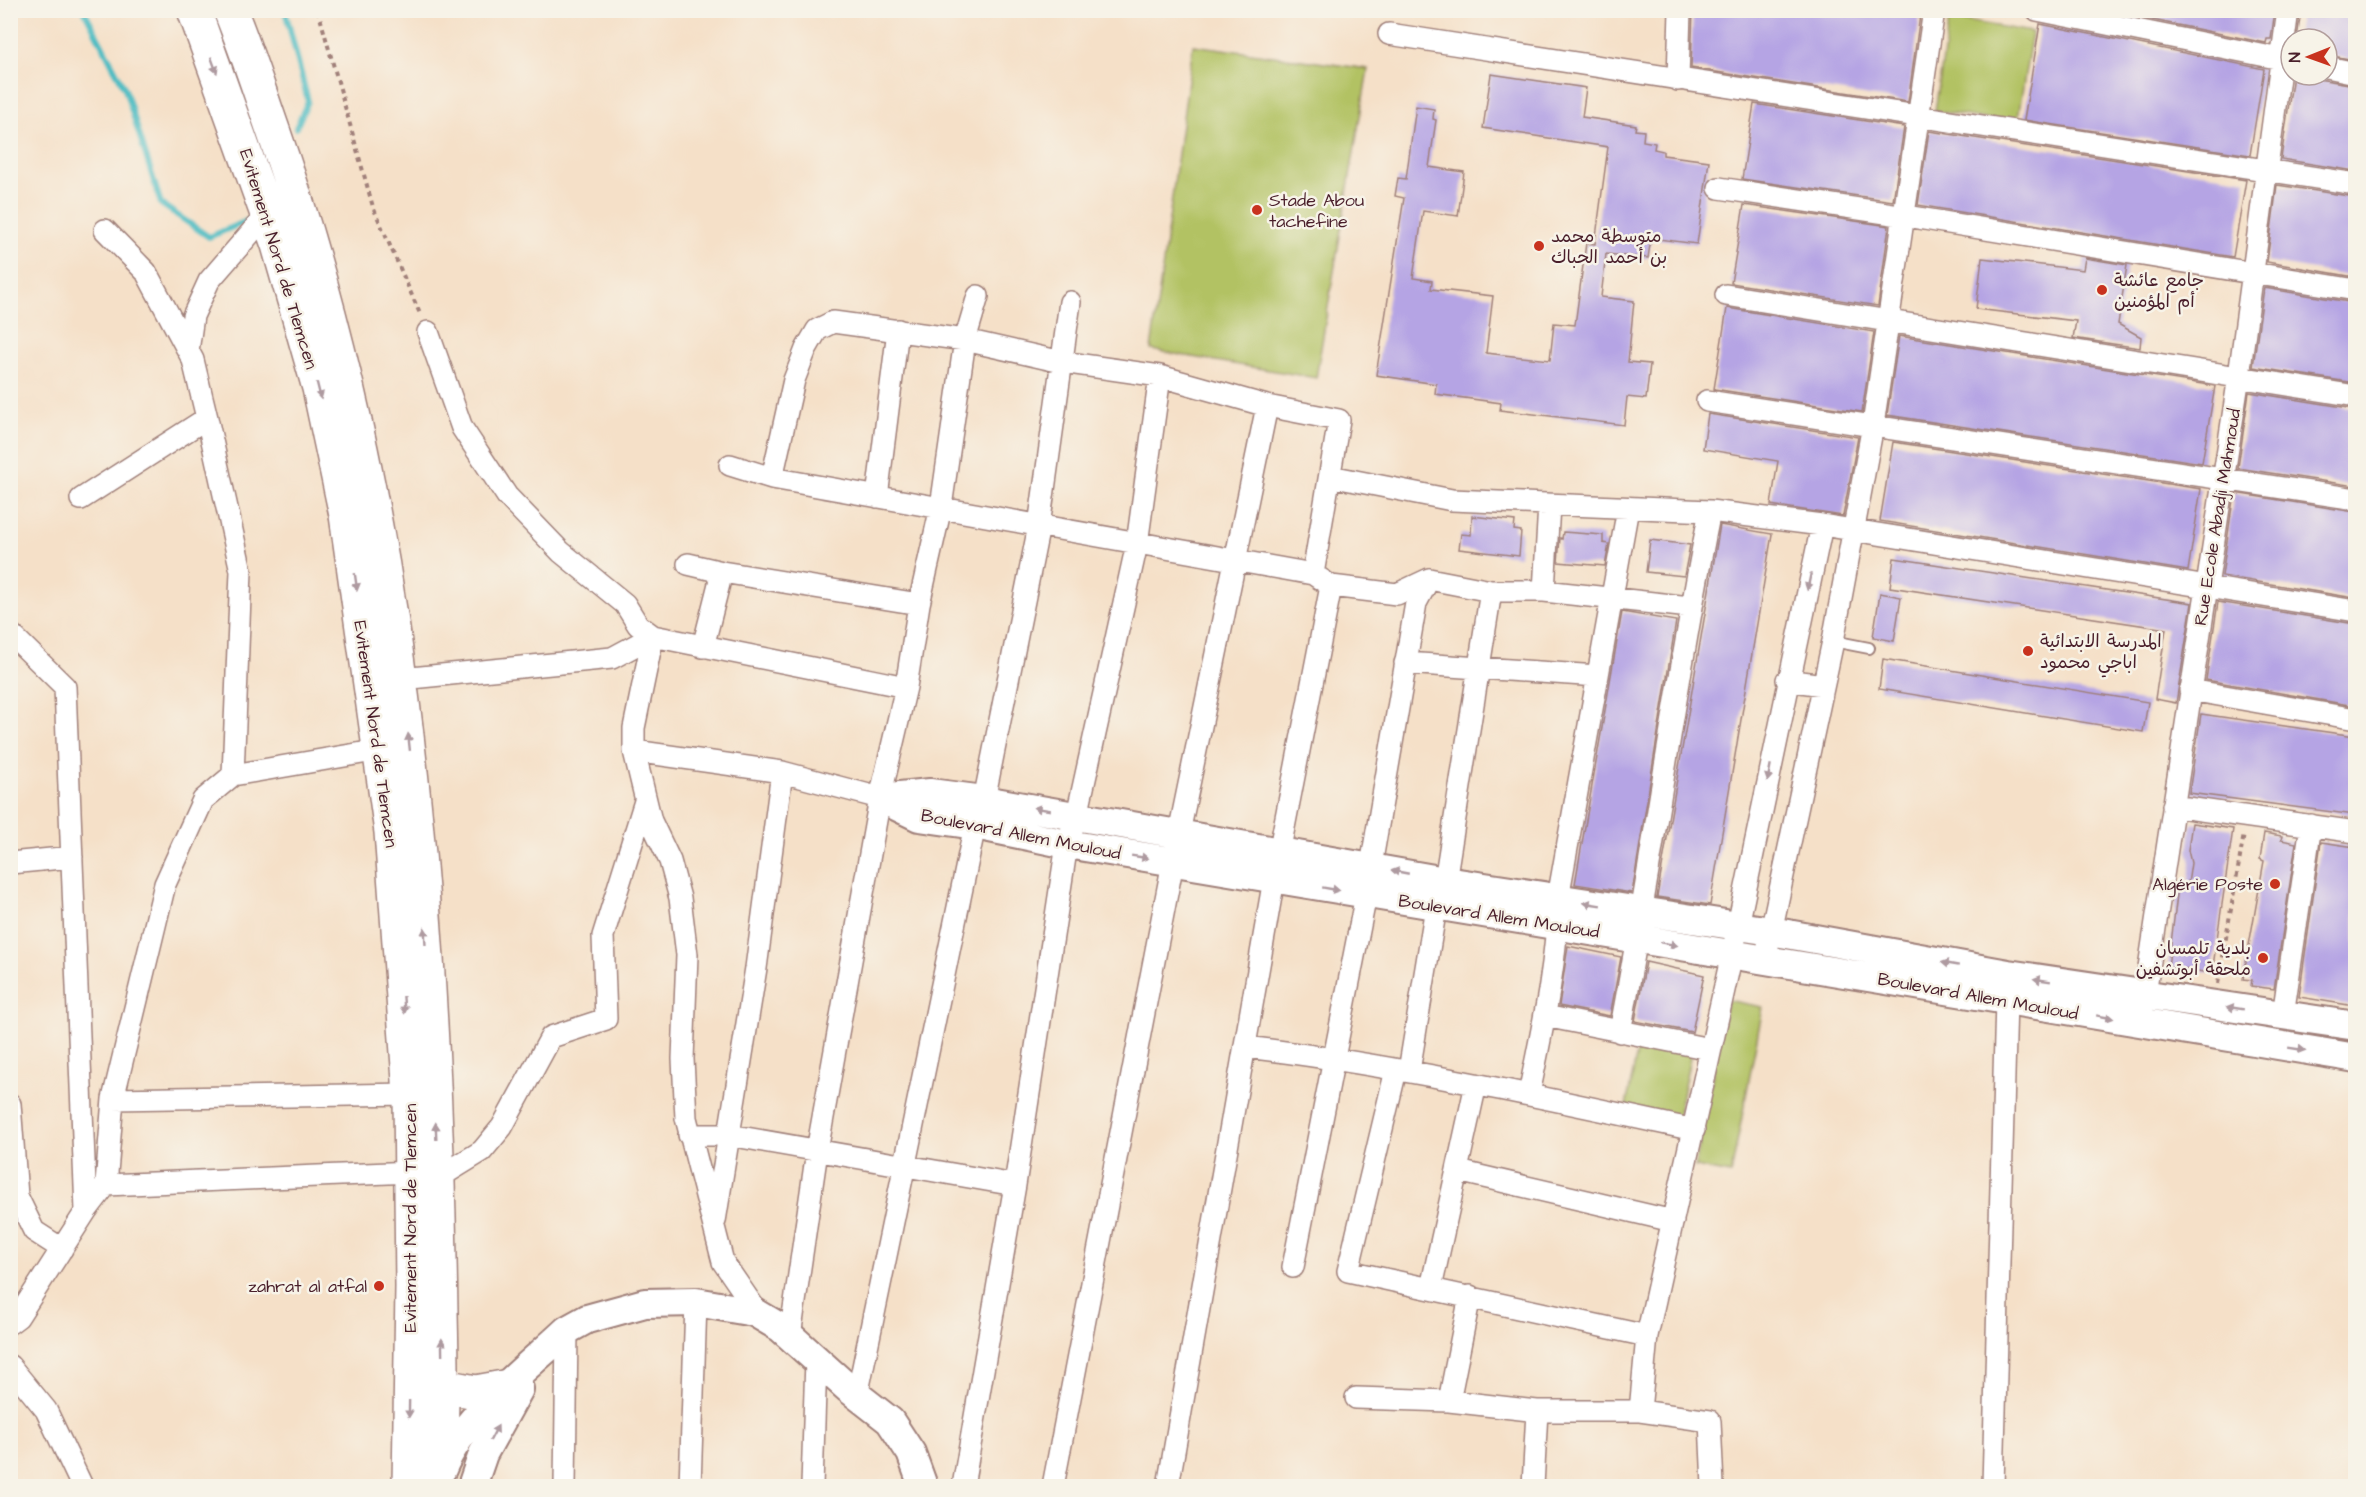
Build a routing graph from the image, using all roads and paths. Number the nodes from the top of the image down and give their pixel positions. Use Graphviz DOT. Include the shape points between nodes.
graph roads {
  1 [pos="194,10"];
  2 [pos="230,10"];
  3 [pos="318,10"];
  4 [pos="1680,10"];
  5 [pos="1934,10"];
  6 [pos="2037,10"];
  7 [pos="2288,10"];
  8 [pos="2288,27"];
  9 [pos="1389,34"];
  10 [pos="2279,58"];
  11 [pos="2339,70"];
  12 [pos="2355,73"];
  13 [pos="1678,80"];
  14 [pos="2282,87"];
  15 [pos="1920,116"];
  16 [pos="2267,170"];
  17 [pos="2355,184"];
  18 [pos="1719,188"];
  19 [pos="267,214"];
  20 [pos="1906,216"];
  21 [pos="105,230"];
  22 [pos="2252,273"];
  23 [pos="2355,290"];
  24 [pos="1726,295"];
  25 [pos="978,296"];
  26 [pos="1070,302"];
  27 [pos="1890,320"];
  28 [pos="898,330"];
  29 [pos="428,332"];
  30 [pos="966,340"];
  31 [pos="188,351"];
  32 [pos="1062,362"];
  33 [pos="1160,376"];
  34 [pos="2239,376"];
  35 [pos="2355,396"];
  36 [pos="1707,401"];
  37 [pos="1267,406"];
  38 [pos="207,418"];
  39 [pos="1873,425"];
  40 [pos="730,465"];
  41 [pos="1330,476"];
  42 [pos="2222,477"];
  43 [pos="772,478"];
  44 [pos="878,497"];
  45 [pos="81,499"];
  46 [pos="2355,499"];
  47 [pos="1549,505"];
  48 [pos="941,507"];
  49 [pos="1629,508"];
  50 [pos="1710,511"];
  51 [pos="1822,525"];
  52 [pos="1039,526"];
  53 [pos="1854,530"];
  54 [pos="1137,544"];
  55 [pos="1235,560"];
  56 [pos="688,564"];
  57 [pos="722,572"];
  58 [pos="1313,574"];
  59 [pos="1429,579"];
  60 [pos="1331,586"];
  61 [pos="2206,588"];
  62 [pos="1491,591"];
  63 [pos="1544,591"];
  64 [pos="1614,597"];
  65 [pos="919,604"];
  66 [pos="1690,607"];
  67 [pos="2355,611"];
  68 [pos="10,633"];
  69 [pos="653,636"];
  70 [pos="1833,641"];
  71 [pos="703,647"];
  72 [pos="1869,648"];
  73 [pos="1405,663"];
  74 [pos="1480,666"];
  75 [pos="1598,676"];
  76 [pos="401,679"];
  77 [pos="1787,680"];
  78 [pos="1823,686"];
  79 [pos="906,687"];
  80 [pos="2190,690"];
  81 [pos="2355,719"];
  82 [pos="380,750"];
  83 [pos="634,751"];
  84 [pos="782,772"];
  85 [pos="233,775"];
  86 [pos="880,798"];
  87 [pos="646,800"];
  88 [pos="2173,806"];
  89 [pos="980,813"];
  90 [pos="1077,815"];
  91 [pos="2247,817"];
  92 [pos="2311,825"];
  93 [pos="2355,831"];
  94 [pos="1179,834"];
  95 [pos="1067,844"];
  96 [pos="1280,852"];
  97 [pos="72,856"];
  98 [pos="1173,862"];
  99 [pos="10,863"];
  100 [pos="1370,866"];
  101 [pos="1274,879"];
  102 [pos="1441,894"];
  103 [pos="1366,895"];
  104 [pos="1558,911"];
  105 [pos="1639,925"];
  106 [pos="1771,931"];
  107 [pos="1735,941"];
  108 [pos="1765,960"];
  109 [pos="2007,987"];
  110 [pos="2144,995"];
  111 [pos="2215,1005"];
  112 [pos="1545,1016"];
  113 [pos="2283,1016"];
  114 [pos="2140,1023"];
  115 [pos="2355,1026"];
  116 [pos="1620,1032"];
  117 [pos="1246,1047"];
  118 [pos="1710,1049"];
  119 [pos="1332,1057"];
  120 [pos="2355,1058"];
  121 [pos="1402,1071"];
  122 [pos="1476,1084"];
  123 [pos="410,1094"];
  124 [pos="1529,1094"];
  125 [pos="113,1100"];
  126 [pos="10,1104"];
  127 [pos="1694,1130"];
  128 [pos="689,1135"];
  129 [pos="729,1135"];
  130 [pos="817,1151"];
  131 [pos="904,1167"];
  132 [pos="1458,1171"];
  133 [pos="425,1175"];
  134 [pos="106,1185"];
  135 [pos="1015,1185"];
  136 [pos="86,1211"];
  137 [pos="1673,1221"];
  138 [pos="714,1227"];
  139 [pos="62,1249"];
  140 [pos="1293,1267"];
  141 [pos="1431,1288"];
  142 [pos="1470,1296"];
  143 [pos="696,1302"];
  144 [pos="760,1316"];
  145 [pos="10,1323"];
  146 [pos="567,1330"];
  147 [pos="790,1336"];
  148 [pos="1647,1336"];
  149 [pos="537,1359"];
  150 [pos="816,1359"];
  151 [pos="10,1366"];
  152 [pos="443,1386"];
  153 [pos="509,1386"];
  154 [pos="857,1396"];
  155 [pos="1356,1398"];
  156 [pos="1449,1401"];
  157 [pos="1537,1411"];
  158 [pos="1640,1411"];
  159 [pos="444,1474"];
  160 [pos="409,1484"];
  161 [pos="82,1486"];
  162 [pos="472,1486"];
  163 [pos="565,1486"];
  164 [pos="690,1486"];
  165 [pos="812,1486"];
  166 [pos="923,1486"];
  167 [pos="963,1486"];
  168 [pos="1053,1486"];
  169 [pos="1168,1486"];
  170 [pos="1533,1486"];
  171 [pos="1713,1486"];
  172 [pos="1994,1486"];
  1 -- 19 [label="highway, Evitement Nord de Tlemcen, one-way"];
  2 -- 76 [label="highway, Evitement Nord de Tlemcen" via="300,208 340,355 378,522"];
  3 -- 29 [label="path" via="373,207"];
  4 -- 13 [label="street"];
  5 -- 15 [label="street"];
  6 -- 10 [label="street"];
  7 -- 8 [label="street, Rue Ecole Abadji Mahmoud"];
  9 -- 13 [label="street"];
  11 -- 12 [label="street"];
  13 -- 15 [label="street"];
  14 -- 16 [label="street, Rue Ecole Abadji Mahmoud"];
  15 -- 16 [label="street"];
  15 -- 20 [label="street"];
  16 -- 17 [label="street"];
  16 -- 22 [label="street, Rue Ecole Abadji Mahmoud"];
  18 -- 20 [label="street"];
  19 -- 31 [label="street" via="209,281 193,316"];
  19 -- 82 [label="highway, Evitement Nord de Tlemcen, one-way" via="319,388 333,449"];
  20 -- 22 [label="street"];
  20 -- 27 [label="street"];
  21 -- 31 [label="street" via="146,272"];
  22 -- 23 [label="street"];
  22 -- 34 [label="street, Rue Ecole Abadji Mahmoud"];
  24 -- 27 [label="street"];
  25 -- 30 [label="street"];
  26 -- 32 [label="street"];
  27 -- 34 [label="street"];
  27 -- 39 [label="street"];
  28 -- 30 [label="street"];
  28 -- 43 [label="street" via="833,322 817,330 794,380"];
  28 -- 44 [label="street"];
  29 -- 69 [label="street" via="462,428 507,496 561,552 625,604 638,625"];
  30 -- 32 [label="street"];
  30 -- 48 [label="street"];
  31 -- 38 [label="street"];
  32 -- 33 [label="street"];
  32 -- 52 [label="street"];
  33 -- 37 [label="street"];
  33 -- 54 [label="street"];
  34 -- 35 [label="street"];
  34 -- 42 [label="street, Rue Ecole Abadji Mahmoud"];
  36 -- 39 [label="street"];
  37 -- 41 [label="street" via="1339,420"];
  37 -- 55 [label="street"];
  38 -- 45 [label="street"];
  38 -- 85 [label="street" via="241,571"];
  39 -- 42 [label="street"];
  39 -- 53 [label="street"];
  40 -- 43 [label="street"];
  41 -- 47 [label="street" via="1452,500"];
  41 -- 58 [label="street"];
  42 -- 46 [label="street"];
  42 -- 61 [label="street, Rue Ecole Abadji Mahmoud"];
  43 -- 44 [label="street"];
  44 -- 48 [label="street"];
  47 -- 49 [label="street"];
  47 -- 63 [label="street"];
  48 -- 52 [label="street"];
  48 -- 65 [label="street"];
  49 -- 50 [label="street"];
  49 -- 64 [label="street"];
  50 -- 51 [label="street"];
  50 -- 66 [label="street"];
  51 -- 53 [label="street"];
  51 -- 77 [label="street, one-way"];
  52 -- 54 [label="street"];
  52 -- 89 [label="street"];
  53 -- 61 [label="street"];
  53 -- 70 [label="street"];
  54 -- 55 [label="street"];
  54 -- 90 [label="street"];
  55 -- 58 [label="street"];
  55 -- 94 [label="street"];
  56 -- 57 [label="street"];
  57 -- 65 [label="street"];
  57 -- 71 [label="street"];
  58 -- 60 [label="street"];
  59 -- 60 [label="street" via="1398,594"];
  59 -- 62 [label="street"];
  59 -- 73 [label="street" via="1416,603"];
  60 -- 96 [label="street"];
  61 -- 67 [label="street"];
  61 -- 80 [label="street, Rue Ecole Abadji Mahmoud"];
  62 -- 63 [label="street"];
  62 -- 74 [label="street"];
  63 -- 64 [label="street"];
  64 -- 66 [label="street"];
  64 -- 75 [label="street"];
  65 -- 79 [label="street"];
  66 -- 105 [label="street"];
  68 -- 97 [label="street" via="65,687"];
  69 -- 71 [label="street"];
  69 -- 76 [label="street" via="612,658"];
  69 -- 83 [label="street" via="634,728"];
  70 -- 72 [label="lane"];
  70 -- 78 [label="street"];
  71 -- 79 [label="street"];
  73 -- 74 [label="street"];
  73 -- 100 [label="street"];
  74 -- 75 [label="street"];
  74 -- 102 [label="street"];
  75 -- 104 [label="street"];
  133 -- 76 [label="highway, Evitement Nord de Tlemcen, one-way" via="420,844"];
  77 -- 78 [label="street"];
  77 -- 107 [label="street, one-way"];
  78 -- 106 [label="street"];
  79 -- 86 [label="street"];
  80 -- 81 [label="street"];
  80 -- 88 [label="street, Rue Ecole Abadji Mahmoud"];
  82 -- 85 [label="street"];
  82 -- 123 [label="highway, Evitement Nord de Tlemcen, one-way" via="398,908"];
  83 -- 84 [label="street"];
  83 -- 87 [label="street"];
  84 -- 86 [label="street"];
  84 -- 129 [label="street"];
  85 -- 125 [label="street" via="203,800 165,884"];
  86 -- 89 [label="main road, Boulevard Allem Mouloud" via="919,817"];
  86 -- 130 [label="street"];
  87 -- 128 [label="street" via="681,898 687,955 683,1059"];
  87 -- 133 [label="street" via="603,936 606,1019 551,1037 502,1127 482,1151"];
  88 -- 91 [label="street"];
  88 -- 110 [label="street, Rue Ecole Abadji Mahmoud"];
  90 -- 89 [label="main road, Boulevard Allem Mouloud, one-way"];
  89 -- 95 [label="main road, Boulevard Allem Mouloud"];
  89 -- 131 [label="street"];
  90 -- 94 [label="main road, Boulevard Allem Mouloud"];
  90 -- 95 [label="street"];
  91 -- 92 [label="street"];
  91 -- 111 [label="path"];
  92 -- 93 [label="street"];
  92 -- 113 [label="street"];
  94 -- 96 [label="main road, Boulevard Allem Mouloud"];
  94 -- 98 [label="street"];
  95 -- 98 [label="main road, Boulevard Allem Mouloud, one-way"];
  95 -- 135 [label="street"];
  96 -- 100 [label="main road, Boulevard Allem Mouloud"];
  96 -- 101 [label="street"];
  97 -- 99 [label="street"];
  97 -- 136 [label="street"];
  98 -- 101 [label="main road, Boulevard Allem Mouloud"];
  98 -- 168 [label="street"];
  102 -- 100 [label="main road, Boulevard Allem Mouloud, one-way"];
  100 -- 103 [label="street"];
  101 -- 103 [label="main road, Boulevard Allem Mouloud, one-way"];
  101 -- 117 [label="street"];
  102 -- 103 [label="main road, Boulevard Allem Mouloud"];
  102 -- 104 [label="main road, Boulevard Allem Mouloud"];
  102 -- 121 [label="street"];
  103 -- 119 [label="street"];
  104 -- 105 [label="main road, Boulevard Allem Mouloud"];
  104 -- 112 [label="street"];
  105 -- 107 [label="main road, Boulevard Allem Mouloud"];
  105 -- 116 [label="street"];
  106 -- 107 [label="main road, Boulevard Allem Mouloud"];
  106 -- 108 [label="street"];
  109 -- 106 [label="main road, Boulevard Allem Mouloud, one-way"];
  107 -- 108 [label="main road, Boulevard Allem Mouloud"];
  107 -- 118 [label="street"];
  108 -- 109 [label="main road, Boulevard Allem Mouloud"];
  110 -- 109 [label="main road, Boulevard Allem Mouloud, one-way"];
  109 -- 114 [label="main road, Boulevard Allem Mouloud, one-way"];
  109 -- 172 [label="street"];
  110 -- 111 [label="main road, Boulevard Allem Mouloud"];
  110 -- 114 [label="street, Rue Ecole Abadji Mahmoud"];
  113 -- 111 [label="main road, Boulevard Allem Mouloud, one-way"];
  112 -- 116 [label="street"];
  112 -- 124 [label="street"];
  113 -- 115 [label="main road, Boulevard Allem Mouloud"];
  114 -- 120 [label="main road, Boulevard Allem Mouloud, one-way"];
  116 -- 118 [label="street"];
  117 -- 119 [label="street"];
  117 -- 169 [label="street"];
  118 -- 127 [label="street"];
  119 -- 121 [label="street"];
  119 -- 140 [label="street"];
  121 -- 122 [label="street"];
  121 -- 141 [label="street" via="1348,1270"];
  122 -- 124 [label="street"];
  122 -- 132 [label="street"];
  123 -- 125 [label="street"];
  123 -- 133 [label="highway, Evitement Nord de Tlemcen"];
  124 -- 127 [label="street"];
  125 -- 134 [label="street"];
  126 -- 139 [label="street" via="17,1196 34,1231"];
  127 -- 137 [label="street"];
  128 -- 129 [label="street"];
  128 -- 138 [label="street"];
  129 -- 130 [label="street"];
  129 -- 138 [label="street"];
  130 -- 131 [label="street"];
  130 -- 147 [label="street"];
  131 -- 135 [label="street"];
  131 -- 154 [label="street"];
  132 -- 137 [label="street"];
  132 -- 141 [label="street"];
  133 -- 134 [label="street"];
  152 -- 133 [label="highway, Evitement Nord de Tlemcen, one-way"];
  133 -- 160 [label="highway, Evitement Nord de Tlemcen, one-way"];
  134 -- 136 [label="street"];
  135 -- 167 [label="street"];
  136 -- 139 [label="street"];
  137 -- 148 [label="street"];
  138 -- 144 [label="street" via="723,1262"];
  139 -- 145 [label="street" via="18,1317"];
  141 -- 142 [label="street"];
  142 -- 148 [label="street"];
  142 -- 156 [label="street"];
  143 -- 144 [label="main road"];
  143 -- 146 [label="main road" via="645,1303 587,1319"];
  143 -- 164 [label="street"];
  144 -- 147 [label="main road"];
  146 -- 149 [label="main road"];
  146 -- 163 [label="street"];
  147 -- 150 [label="main road"];
  148 -- 158 [label="street"];
  149 -- 153 [label="main road"];
  162 -- 149 [label="main road, one-way" via="483,1454"];
  150 -- 154 [label="main road"];
  150 -- 165 [label="street"];
  151 -- 161 [label="street" via="46,1410"];
  152 -- 153 [label="highway" via="476,1392"];
  152 -- 159 [label="highway, Evitement Nord de Tlemcen"];
  153 -- 159 [label="main road" via="450,1449"];
  154 -- 166 [label="main road" via="890,1421 911,1453"];
  155 -- 156 [label="street"];
  156 -- 157 [label="street"];
  157 -- 158 [label="street"];
  157 -- 170 [label="street"];
  158 -- 171 [label="street" via="1710,1420"];
  159 -- 160 [label="highway" via="420,1470"];
}
